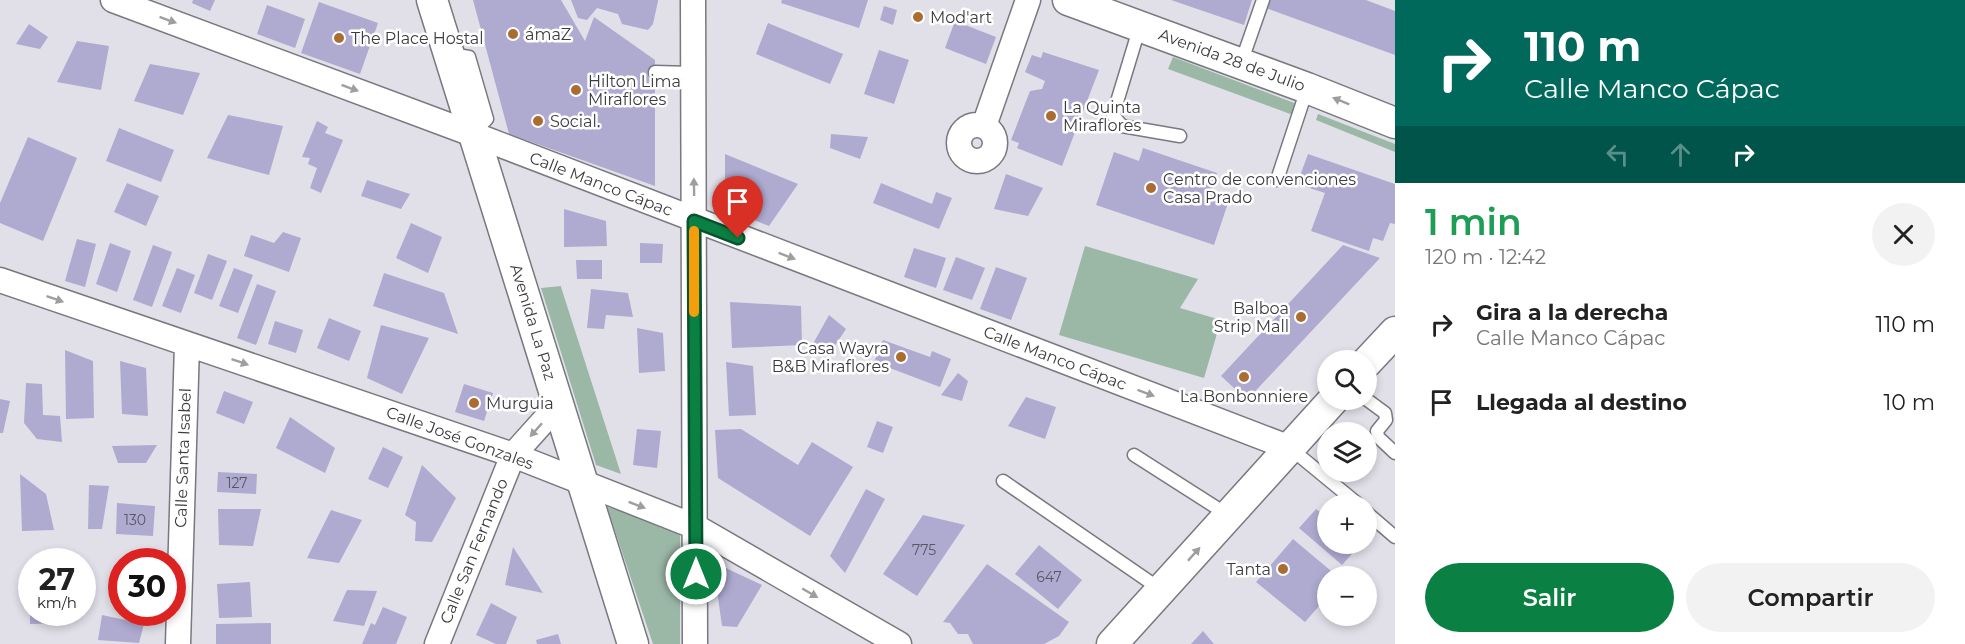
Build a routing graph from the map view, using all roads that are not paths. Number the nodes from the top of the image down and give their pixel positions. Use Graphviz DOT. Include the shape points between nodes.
graph roads {
  1 [pos="113,0"];
  2 [pos="432,0"];
  3 [pos="693,0"];
  4 [pos="1028,0"];
  5 [pos="1263,0"];
  6 [pos="1074,1"];
  7 [pos="1140,26"];
  8 [pos="1241,63"];
  9 [pos="655,72"];
  10 [pos="692,73"];
  11 [pos="1307,88"];
  12 [pos="1395,123"];
  13 [pos="984,126"];
  14 [pos="475,133"];
  15 [pos="1180,136"];
  16 [pos="1277,180"];
  17 [pos="694,221"];
  18 [pos="0,280"];
  19 [pos="1395,332"];
  20 [pos="187,344"];
  21 [pos="1377,351"];
  22 [pos="558,405"];
  23 [pos="1377,407"];
  24 [pos="1324,410"];
  25 [pos="1290,448"];
  26 [pos="1395,453"];
  27 [pos="513,455"];
  28 [pos="1134,455"];
  29 [pos="1003,481"];
  30 [pos="583,484"];
  31 [pos="1346,494"];
  32 [pos="1229,515"];
  33 [pos="1377,521"];
  34 [pos="696,527"];
  35 [pos="1395,537"];
  36 [pos="1161,590"];
  37 [pos="178,644"];
  38 [pos="437,644"];
  39 [pos="633,644"];
  40 [pos="695,644"];
  41 [pos="899,644"];
  42 [pos="1112,644"];
  1 -- 14 [label="street, Calle Manco Cápac, one-way"];
  2 -- 14 [label="street, Avenida La Paz"];
  3 -- 10 [label="street"];
  4 -- 13 [label="street"];
  5 -- 8 [label="lane"];
  6 -- 7 [label="street, Avenida 28 de Julio"];
  7 -- 8 [label="street, Avenida 28 de Julio"];
  7 -- 15 [label="lane" via="1113,115 1122,126"];
  8 -- 11 [label="street, Avenida 28 de Julio"];
  9 -- 10 [label="lane"];
  17 -- 10 [label="street, one-way"];
  12 -- 11 [label="street, Avenida 28 de Julio, one-way"];
  11 -- 16 [label="lane"];
  14 -- 17 [label="street, Calle Manco Cápac"];
  14 -- 22 [label="street, Avenida La Paz"];
  17 -- 25 [label="street, Calle Manco Cápac, one-way"];
  17 -- 34 [label="street"];
  18 -- 20 [label="street, Calle José Gonzales, one-way"];
  19 -- 21 [label="street"];
  20 -- 27 [label="street, Calle José Gonzales, one-way"];
  20 -- 37 [label="street, Calle Santa Isabel"];
  22 -- 27 [label="street, Calle San Fernando, one-way"];
  22 -- 30 [label="street, Avenida La Paz"];
  23 -- 26 [label="lane" via="1385,413 1386,420 1377,432 1378,437"];
  24 -- 25 [label="street"];
  25 -- 31 [label="lane"];
  25 -- 32 [label="street"];
  27 -- 30 [label="street, Calle José Gonzales"];
  27 -- 38 [label="street, Calle San Fernando"];
  28 -- 32 [label="lane"];
  29 -- 36 [label="lane"];
  30 -- 34 [label="street, Calle José Gonzales, one-way"];
  30 -- 39 [label="street, Avenida La Paz"];
  36 -- 32 [label="street, one-way"];
  33 -- 35 [label="lane"];
  34 -- 40 [label="street"];
  34 -- 41 [label="street, Calle José Gonzales, one-way"];
  36 -- 42 [label="street"];
}
